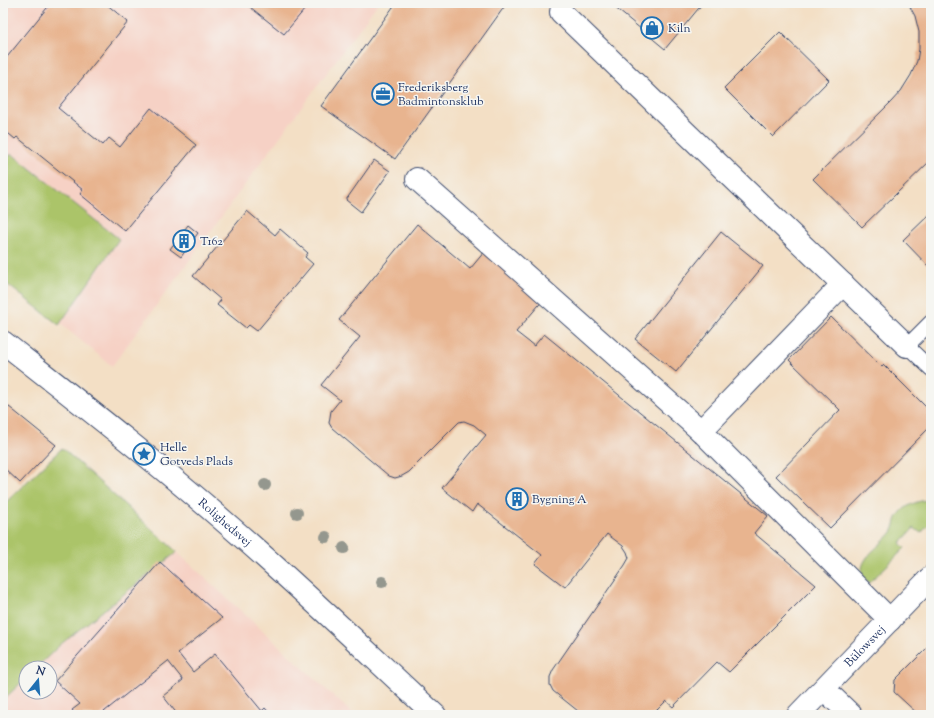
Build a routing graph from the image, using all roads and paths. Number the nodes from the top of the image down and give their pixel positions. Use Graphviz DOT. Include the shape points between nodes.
graph roads {
  1 [pos="561,12"];
  2 [pos="417,179"];
  3 [pos="843,284"];
  4 [pos="931,322"];
  5 [pos="3,342"];
  6 [pos="907,346"];
  7 [pos="931,369"];
  8 [pos="701,431"];
  9 [pos="931,578"];
  10 [pos="890,620"];
  11 [pos="824,689"];
  12 [pos="435,715"];
  13 [pos="798,715"];
  14 [pos="851,715"];
  1 -- 3 [label="street"];
  2 -- 8 [label="street"];
  3 -- 6 [label="street"];
  3 -- 8 [label="street"];
  4 -- 6 [label="lane"];
  5 -- 12 [label="street, Rolighedsvej" via="226,522"];
  6 -- 7 [label="lane"];
  8 -- 10 [label="street"];
  9 -- 10 [label="street, Bülowsvej"];
  10 -- 11 [label="street, Bülowsvej"];
  11 -- 13 [label="street, Bülowsvej"];
  11 -- 14 [label="street"];
}
